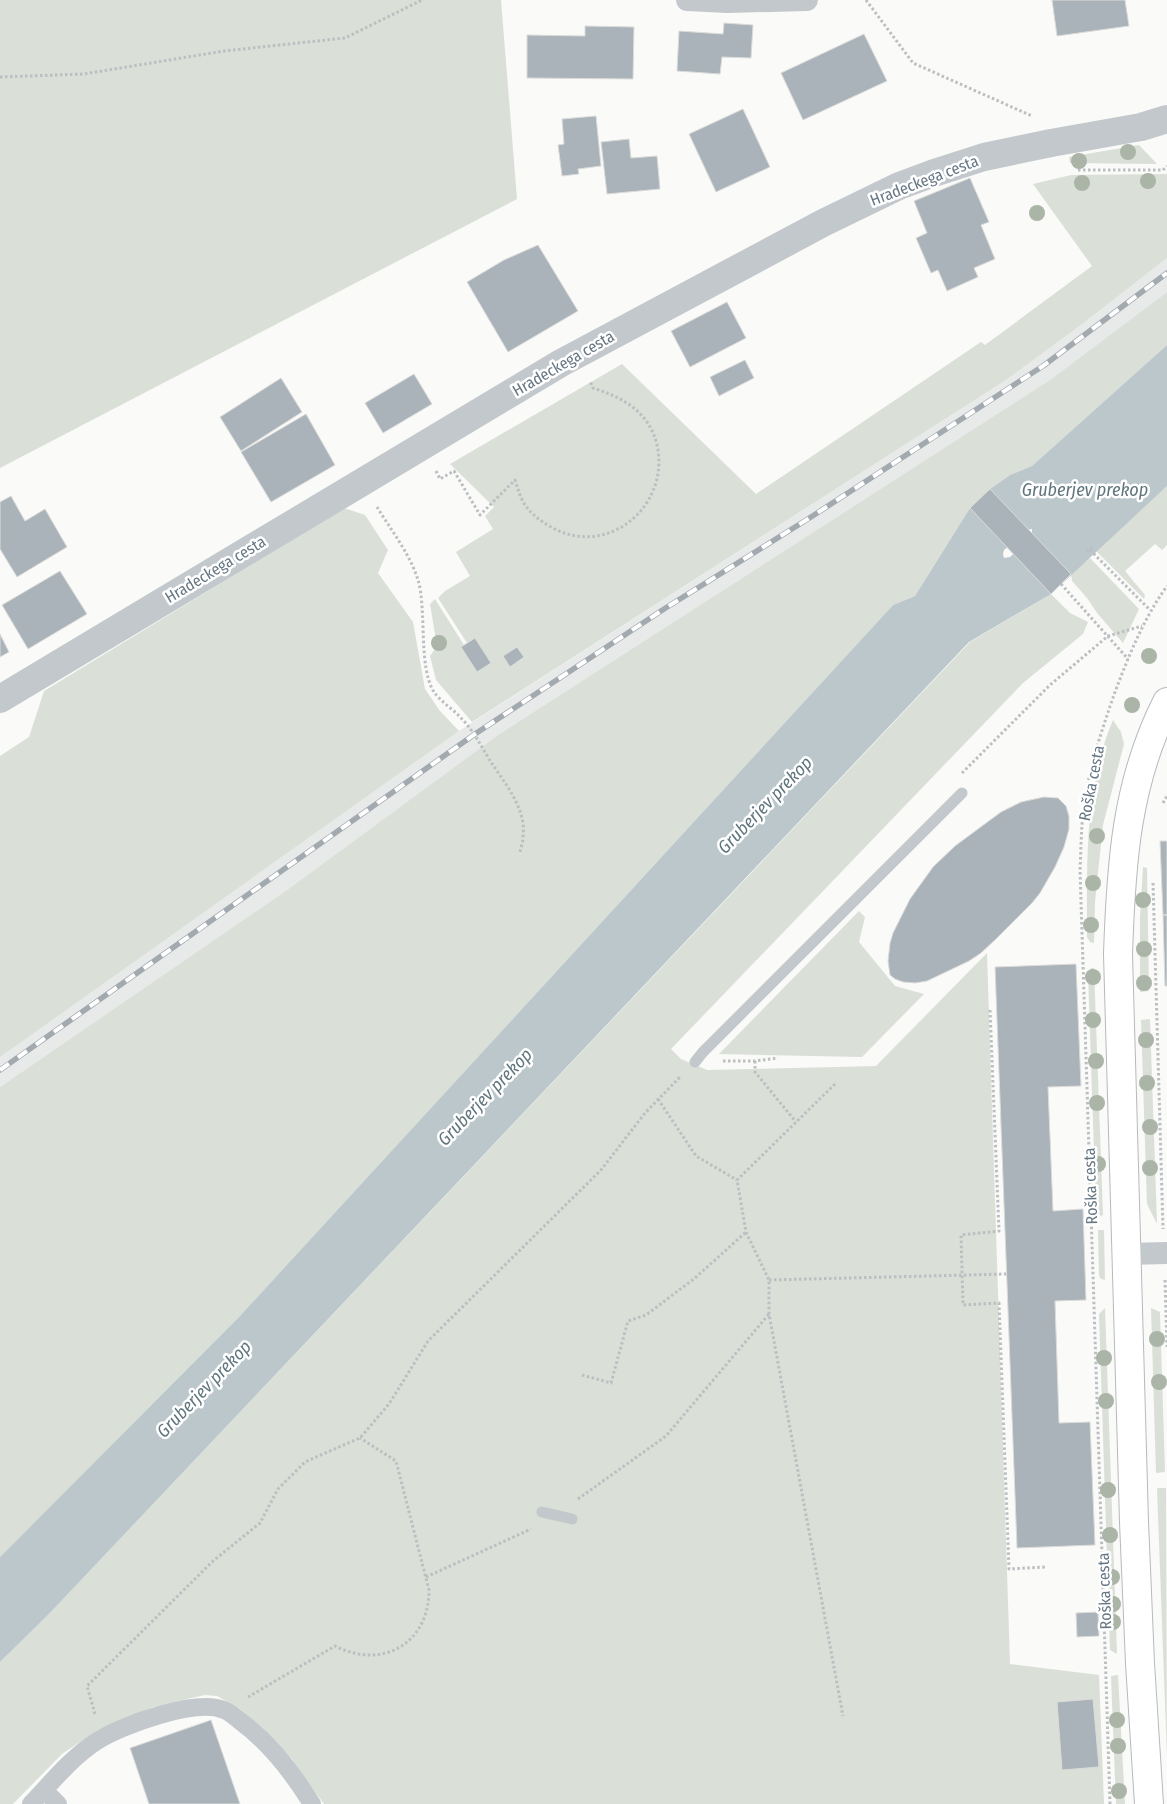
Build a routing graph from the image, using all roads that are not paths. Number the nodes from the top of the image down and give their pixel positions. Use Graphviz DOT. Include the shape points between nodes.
graph roads {
  1 [pos="687,0"];
  2 [pos="807,0"];
  3 [pos="1167,119"];
  4 [pos="0,699"];
  5 [pos="1167,702"];
  6 [pos="962,793"];
  7 [pos="695,1062"];
  8 [pos="1167,1253"];
  9 [pos="1126,1254"];
  10 [pos="542,1512"];
  11 [pos="572,1519"];
  12 [pos="44,1790"];
  13 [pos="30,1804"];
  14 [pos="58,1804"];
  15 [pos="312,1804"];
  16 [pos="1149,1804"];
  1 -- 2 [label="street"];
  3 -- 4 [label="street, Hradeckega cesta" via="984,157 900,186 823,223 561,363"];
  5 -- 9 [label="main road, Roška cesta" via="1135,788 1122,870 1118,954"];
  6 -- 7 [label="lane"];
  8 -- 9 [label="street"];
  9 -- 16 [label="main road, Roška cesta" via="1134,1522"];
  10 -- 11 [label="lane"];
  12 -- 13 [label="street"];
  12 -- 14 [label="street"];
  12 -- 15 [label="street" via="80,1755 120,1730 177,1710 212,1706 226,1710 271,1749"];
}
